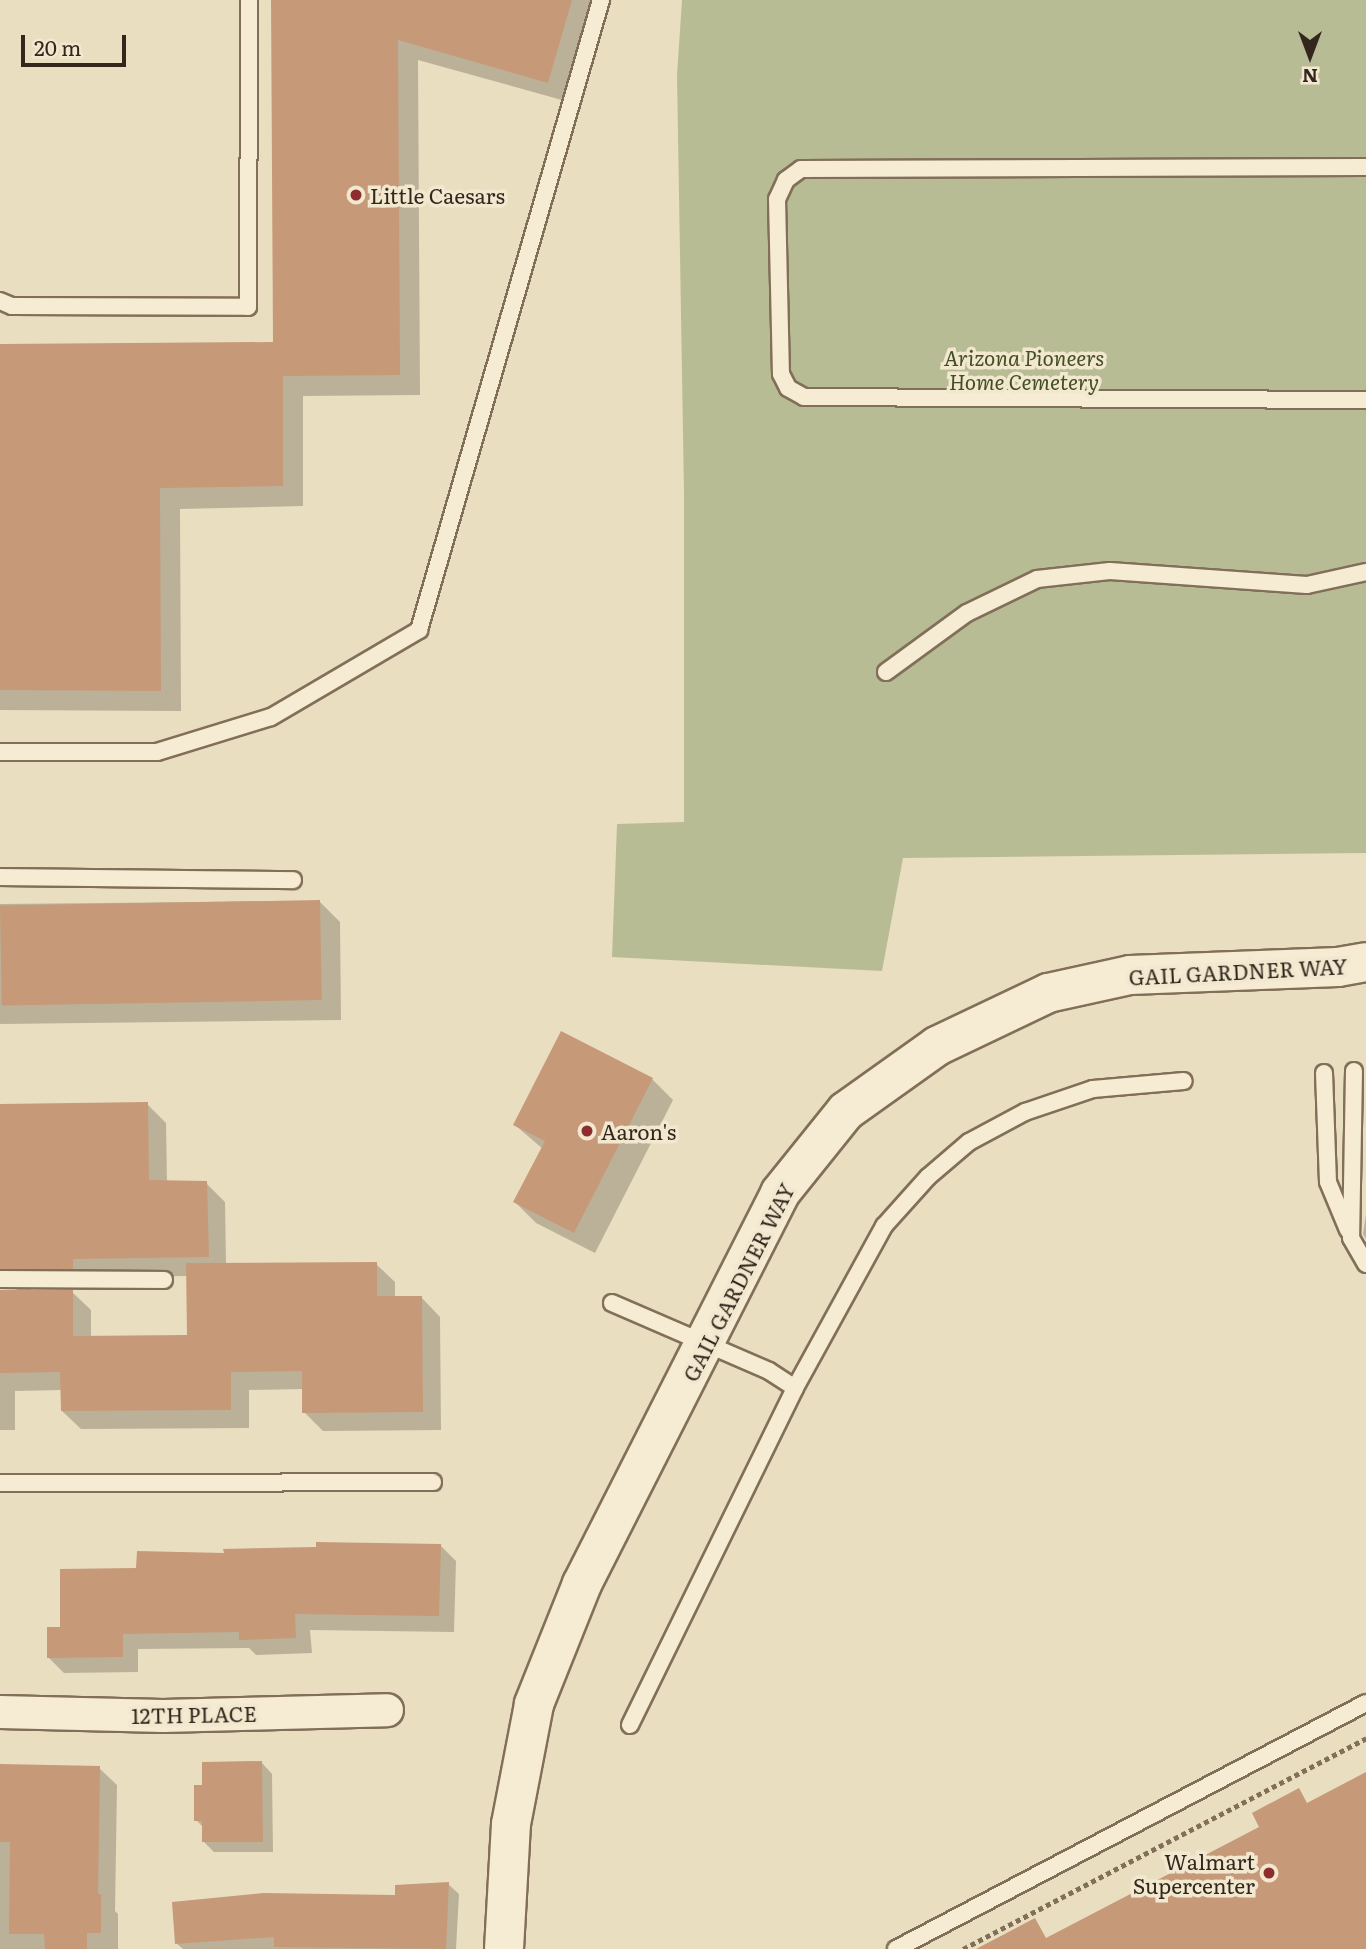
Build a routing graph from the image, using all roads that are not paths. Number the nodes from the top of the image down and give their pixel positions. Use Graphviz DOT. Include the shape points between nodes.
graph roads {
  1 [pos="249,0"];
  2 [pos="601,0"];
  3 [pos="1366,167"];
  4 [pos="0,301"];
  5 [pos="1366,400"];
  6 [pos="1366,572"];
  7 [pos="886,673"];
  8 [pos="0,752"];
  9 [pos="0,877"];
  10 [pos="293,880"];
  11 [pos="1366,962"];
  12 [pos="1354,1071"];
  13 [pos="1324,1073"];
  14 [pos="1184,1081"];
  15 [pos="1352,1238"];
  16 [pos="1366,1264"];
  17 [pos="0,1279"];
  18 [pos="164,1280"];
  19 [pos="612,1303"];
  20 [pos="706,1343"];
  21 [pos="795,1388"];
  22 [pos="433,1482"];
  23 [pos="0,1483"];
  24 [pos="1366,1703"];
  25 [pos="387,1710"];
  26 [pos="0,1712"];
  27 [pos="630,1725"];
  28 [pos="504,1949"];
  29 [pos="895,1949"];
  1 -- 4 [label="lane" via="248,307 12,306"];
  2 -- 8 [label="lane" via="419,630 271,717 157,752"];
  3 -- 5 [label="lane" via="801,169 786,180 777,199 781,374 788,388 804,397"];
  6 -- 7 [label="lane" via="1307,585 1110,571 1037,579 967,612"];
  9 -- 10 [label="lane"];
  11 -- 20 [label="street, GAIL GARDNER WAY" via="1130,975 1048,993 937,1046 846,1111 780,1193"];
  12 -- 15 [label="lane"];
  13 -- 15 [label="lane" via="1328,1182"];
  14 -- 21 [label="lane" via="1093,1089 1025,1112 968,1142 928,1177 884,1226"];
  15 -- 16 [label="lane"];
  17 -- 18 [label="lane"];
  19 -- 20 [label="lane"];
  20 -- 21 [label="lane"];
  20 -- 28 [label="street, GAIL GARDNER WAY" via="582,1584 534,1704 511,1824"];
  21 -- 27 [label="lane"];
  22 -- 23 [label="lane"];
  24 -- 29 [label="lane"];
  25 -- 26 [label="street, 12TH PLACE" via="163,1716"];
}
